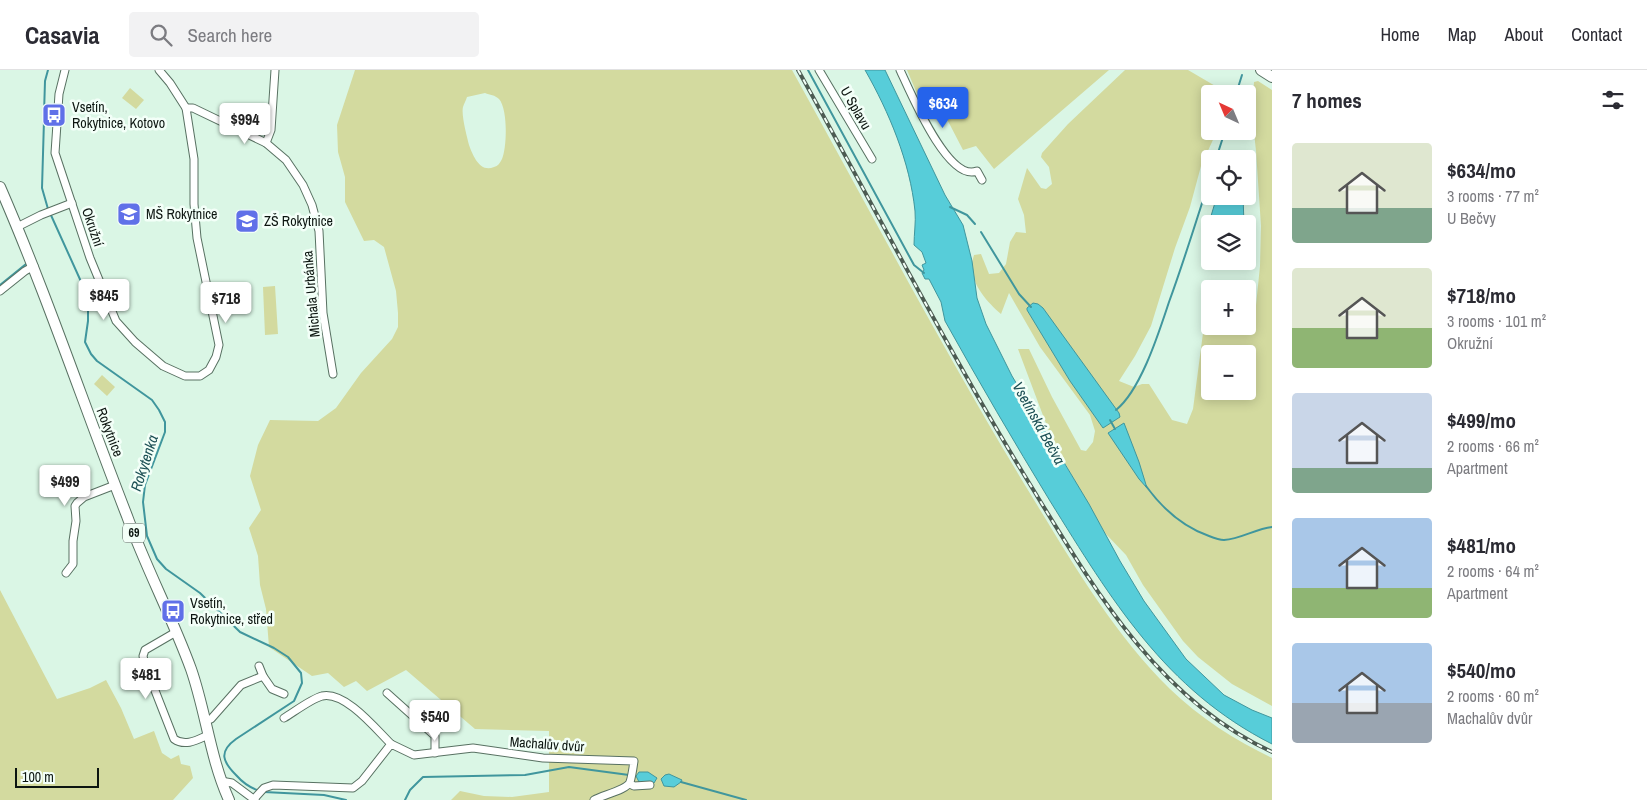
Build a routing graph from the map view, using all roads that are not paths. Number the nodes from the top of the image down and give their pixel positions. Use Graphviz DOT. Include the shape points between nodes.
graph roads {
  1 [pos="65,70"];
  2 [pos="159,70"];
  3 [pos="275,70"];
  4 [pos="819,70"];
  5 [pos="900,70"];
  6 [pos="1261,70"];
  7 [pos="1272,77"];
  8 [pos="186,108"];
  9 [pos="266,144"];
  10 [pos="872,160"];
  11 [pos="982,180"];
  12 [pos="0,187"];
  13 [pos="72,203"];
  14 [pos="17,227"];
  15 [pos="34,266"];
  16 [pos="0,291"];
  17 [pos="333,374"];
  18 [pos="115,485"];
  19 [pos="66,573"];
  20 [pos="176,632"];
  21 [pos="259,666"];
  22 [pos="262,676"];
  23 [pos="387,693"];
  24 [pos="284,694"];
  25 [pos="284,718"];
  26 [pos="205,721"];
  27 [pos="208,735"];
  28 [pos="391,744"];
  29 [pos="435,753"];
  30 [pos="221,781"];
  31 [pos="630,784"];
  32 [pos="650,785"];
  33 [pos="256,798"];
  34 [pos="229,800"];
  35 [pos="594,800"];
  1 -- 13 [label="street, Okružní" via="58,94 55,153"];
  2 -- 8 [label="street, Okružní"];
  3 -- 9 [label="street" via="271,130"];
  4 -- 10 [label="street, U Splavu"];
  5 -- 11 [label="street" via="946,157 963,170 977,171"];
  6 -- 7 [label="main road"];
  8 -- 9 [label="street, Michala Urbánka" via="193,108"];
  8 -- 13 [label="street, Okružní" via="194,159 197,238 219,345 209,370 200,376 184,376 163,366 116,321"];
  9 -- 17 [label="street, Michala Urbánka" via="286,160 312,205 319,231 323,313"];
  12 -- 14 [label="main road, Rokytnice / 69"];
  13 -- 14 [label="street"];
  14 -- 15 [label="main road, Rokytnice / 69"];
  15 -- 16 [label="street"];
  15 -- 18 [label="main road, Rokytnice / 69"];
  18 -- 19 [label="street" via="77,503 73,564"];
  18 -- 20 [label="main road, Rokytnice / 69"];
  20 -- 26 [label="main road, Rokytnice / 69" via="196,683"];
  20 -- 27 [label="street" via="145,650 145,666 174,739 186,743"];
  21 -- 22 [label="street"];
  22 -- 24 [label="street" via="272,689"];
  22 -- 26 [label="street" via="241,685 211,719"];
  23 -- 29 [label="street" via="435,736"];
  25 -- 28 [label="street, Machalův dvůr" via="320,696 332,695 355,710"];
  26 -- 27 [label="main road, Rokytnice / 69"];
  27 -- 30 [label="main road, Rokytnice / 69"];
  28 -- 29 [label="street, Machalův dvůr" via="414,755"];
  28 -- 33 [label="street" via="353,788 273,785 264,788"];
  29 -- 31 [label="street, Machalův dvůr" via="473,748 543,758 634,761"];
  30 -- 33 [label="street" via="232,783"];
  30 -- 34 [label="main road, Rokytnice / 69"];
  31 -- 32 [label="street"];
  31 -- 35 [label="street"];
}
